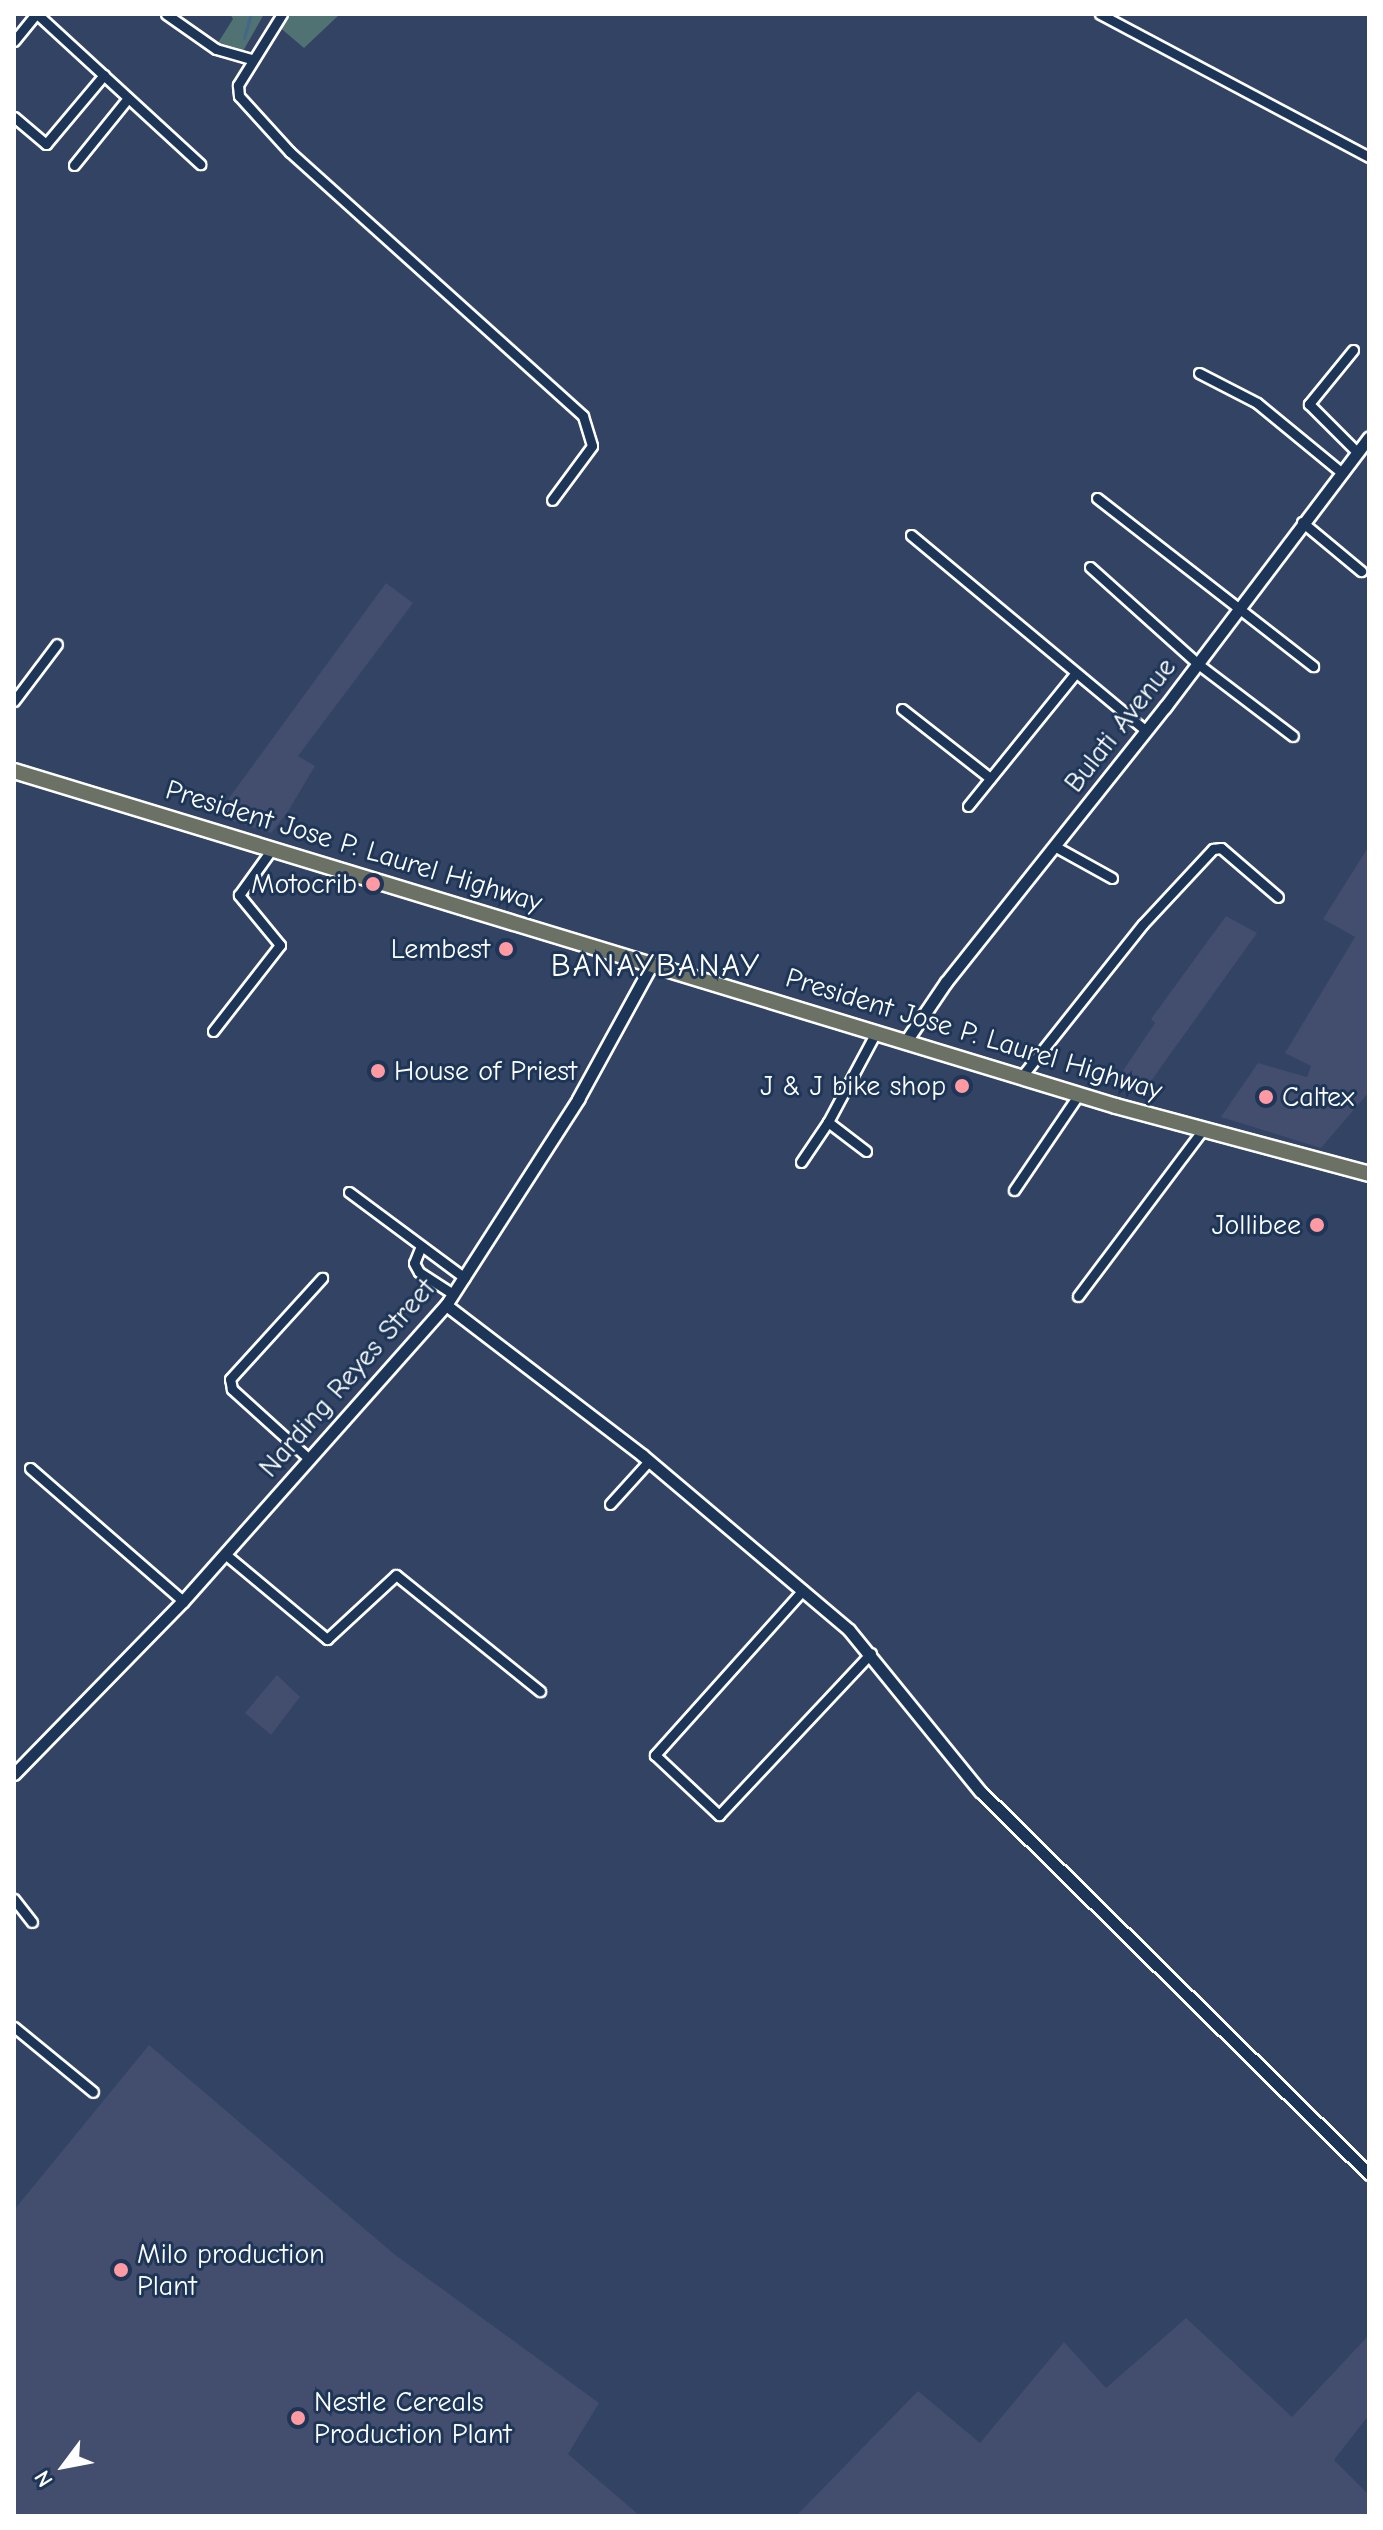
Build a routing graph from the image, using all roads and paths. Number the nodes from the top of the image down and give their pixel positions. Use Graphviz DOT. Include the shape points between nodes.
graph roads {
  1 [pos="36,14"];
  2 [pos="166,14"];
  3 [pos="282,14"];
  4 [pos="1100,14"];
  5 [pos="14,41"];
  6 [pos="252,59"];
  7 [pos="104,75"];
  8 [pos="128,98"];
  9 [pos="14,117"];
  10 [pos="1369,157"];
  11 [pos="200,164"];
  12 [pos="74,165"];
  13 [pos="1353,350"];
  14 [pos="1199,373"];
  15 [pos="1369,437"];
  16 [pos="1357,452"];
  17 [pos="1341,472"];
  18 [pos="1097,498"];
  19 [pos="552,500"];
  20 [pos="1302,522"];
  21 [pos="911,535"];
  22 [pos="1090,567"];
  23 [pos="1361,571"];
  24 [pos="1237,609"];
  25 [pos="57,644"];
  26 [pos="1198,664"];
  27 [pos="1313,666"];
  28 [pos="1074,675"];
  29 [pos="14,701"];
  30 [pos="902,709"];
  31 [pos="1146,731"];
  32 [pos="1293,736"];
  33 [pos="14,771"];
  34 [pos="990,778"];
  35 [pos="968,806"];
  36 [pos="1056,847"];
  37 [pos="272,849"];
  38 [pos="1112,878"];
  39 [pos="1278,897"];
  40 [pos="652,964"];
  41 [pos="213,1031"];
  42 [pos="876,1032"];
  43 [pos="906,1041"];
  44 [pos="1022,1076"];
  45 [pos="1079,1094"];
  46 [pos="828,1122"];
  47 [pos="1202,1131"];
  48 [pos="866,1151"];
  49 [pos="801,1162"];
  50 [pos="1369,1174"];
  51 [pos="1014,1190"];
  52 [pos="349,1192"];
  53 [pos="421,1246"];
  54 [pos="322,1278"];
  55 [pos="465,1278"];
  56 [pos="453,1294"];
  57 [pos="1078,1296"];
  58 [pos="446,1305"];
  59 [pos="308,1458"];
  60 [pos="649,1461"];
  61 [pos="30,1468"];
  62 [pos="610,1504"];
  63 [pos="225,1554"];
  64 [pos="803,1590"];
  65 [pos="183,1601"];
  66 [pos="871,1653"];
  67 [pos="540,1691"];
  68 [pos="14,1774"];
  69 [pos="14,1899"];
  70 [pos="32,1922"];
  71 [pos="14,2027"];
  72 [pos="93,2092"];
  73 [pos="1369,2174"];
  1 -- 5 [label="street"];
  1 -- 7 [label="street"];
  2 -- 6 [label="street" via="216,49"];
  3 -- 6 [label="street"];
  4 -- 10 [label="street"];
  6 -- 19 [label="street" via="238,85 239,96 255,114 583,416 592,446"];
  7 -- 8 [label="street"];
  7 -- 9 [label="street" via="46,144"];
  8 -- 11 [label="street"];
  8 -- 12 [label="street"];
  13 -- 16 [label="street" via="1309,404"];
  14 -- 17 [label="street" via="1257,403"];
  15 -- 16 [label="street, Bulati Avenue"];
  16 -- 17 [label="street, Bulati Avenue"];
  17 -- 20 [label="street, Bulati Avenue"];
  18 -- 24 [label="street"];
  20 -- 23 [label="street"];
  20 -- 24 [label="street, Bulati Avenue"];
  21 -- 28 [label="street"];
  22 -- 26 [label="street"];
  24 -- 26 [label="street, Bulati Avenue"];
  24 -- 27 [label="street"];
  25 -- 29 [label="street"];
  26 -- 31 [label="street, Bulati Avenue"];
  26 -- 32 [label="street"];
  28 -- 31 [label="street"];
  28 -- 34 [label="street"];
  30 -- 34 [label="street"];
  31 -- 36 [label="street, Bulati Avenue"];
  33 -- 37 [label="highway, President Jose P. Laurel Highway"];
  34 -- 35 [label="street"];
  36 -- 38 [label="street"];
  36 -- 43 [label="street, Bulati Avenue" via="946,982"];
  37 -- 40 [label="highway, President Jose P. Laurel Highway"];
  37 -- 41 [label="street" via="239,895 280,945"];
  39 -- 44 [label="street" via="1221,848 1213,849 1143,924"];
  40 -- 42 [label="highway, President Jose P. Laurel Highway"];
  40 -- 55 [label="street, Narding Reyes Street" via="578,1099"];
  42 -- 43 [label="highway, President Jose P. Laurel Highway"];
  42 -- 46 [label="street"];
  43 -- 44 [label="highway, President Jose P. Laurel Highway"];
  44 -- 45 [label="highway, President Jose P. Laurel Highway"];
  45 -- 47 [label="highway, President Jose P. Laurel Highway"];
  45 -- 51 [label="street"];
  46 -- 48 [label="street"];
  46 -- 49 [label="street"];
  47 -- 50 [label="highway, President Jose P. Laurel Highway"];
  47 -- 57 [label="street"];
  52 -- 53 [label="street"];
  53 -- 55 [label="street"];
  53 -- 56 [label="street" via="414,1263 419,1272"];
  54 -- 59 [label="street" via="230,1379 232,1389"];
  55 -- 56 [label="street, Narding Reyes Street"];
  56 -- 58 [label="street, Narding Reyes Street"];
  58 -- 59 [label="street, Narding Reyes Street"];
  58 -- 60 [label="street"];
  59 -- 63 [label="street, Narding Reyes Street"];
  60 -- 62 [label="street"];
  60 -- 64 [label="street"];
  61 -- 65 [label="street"];
  63 -- 65 [label="street, Narding Reyes Street"];
  63 -- 67 [label="street" via="327,1639 396,1575"];
  64 -- 66 [label="street"];
  64 -- 66 [label="street" via="655,1755 719,1815"];
  65 -- 68 [label="street, Narding Reyes Street"];
  66 -- 73 [label="street" via="980,1791"];
  69 -- 70 [label="street"];
  71 -- 72 [label="street"];
}
